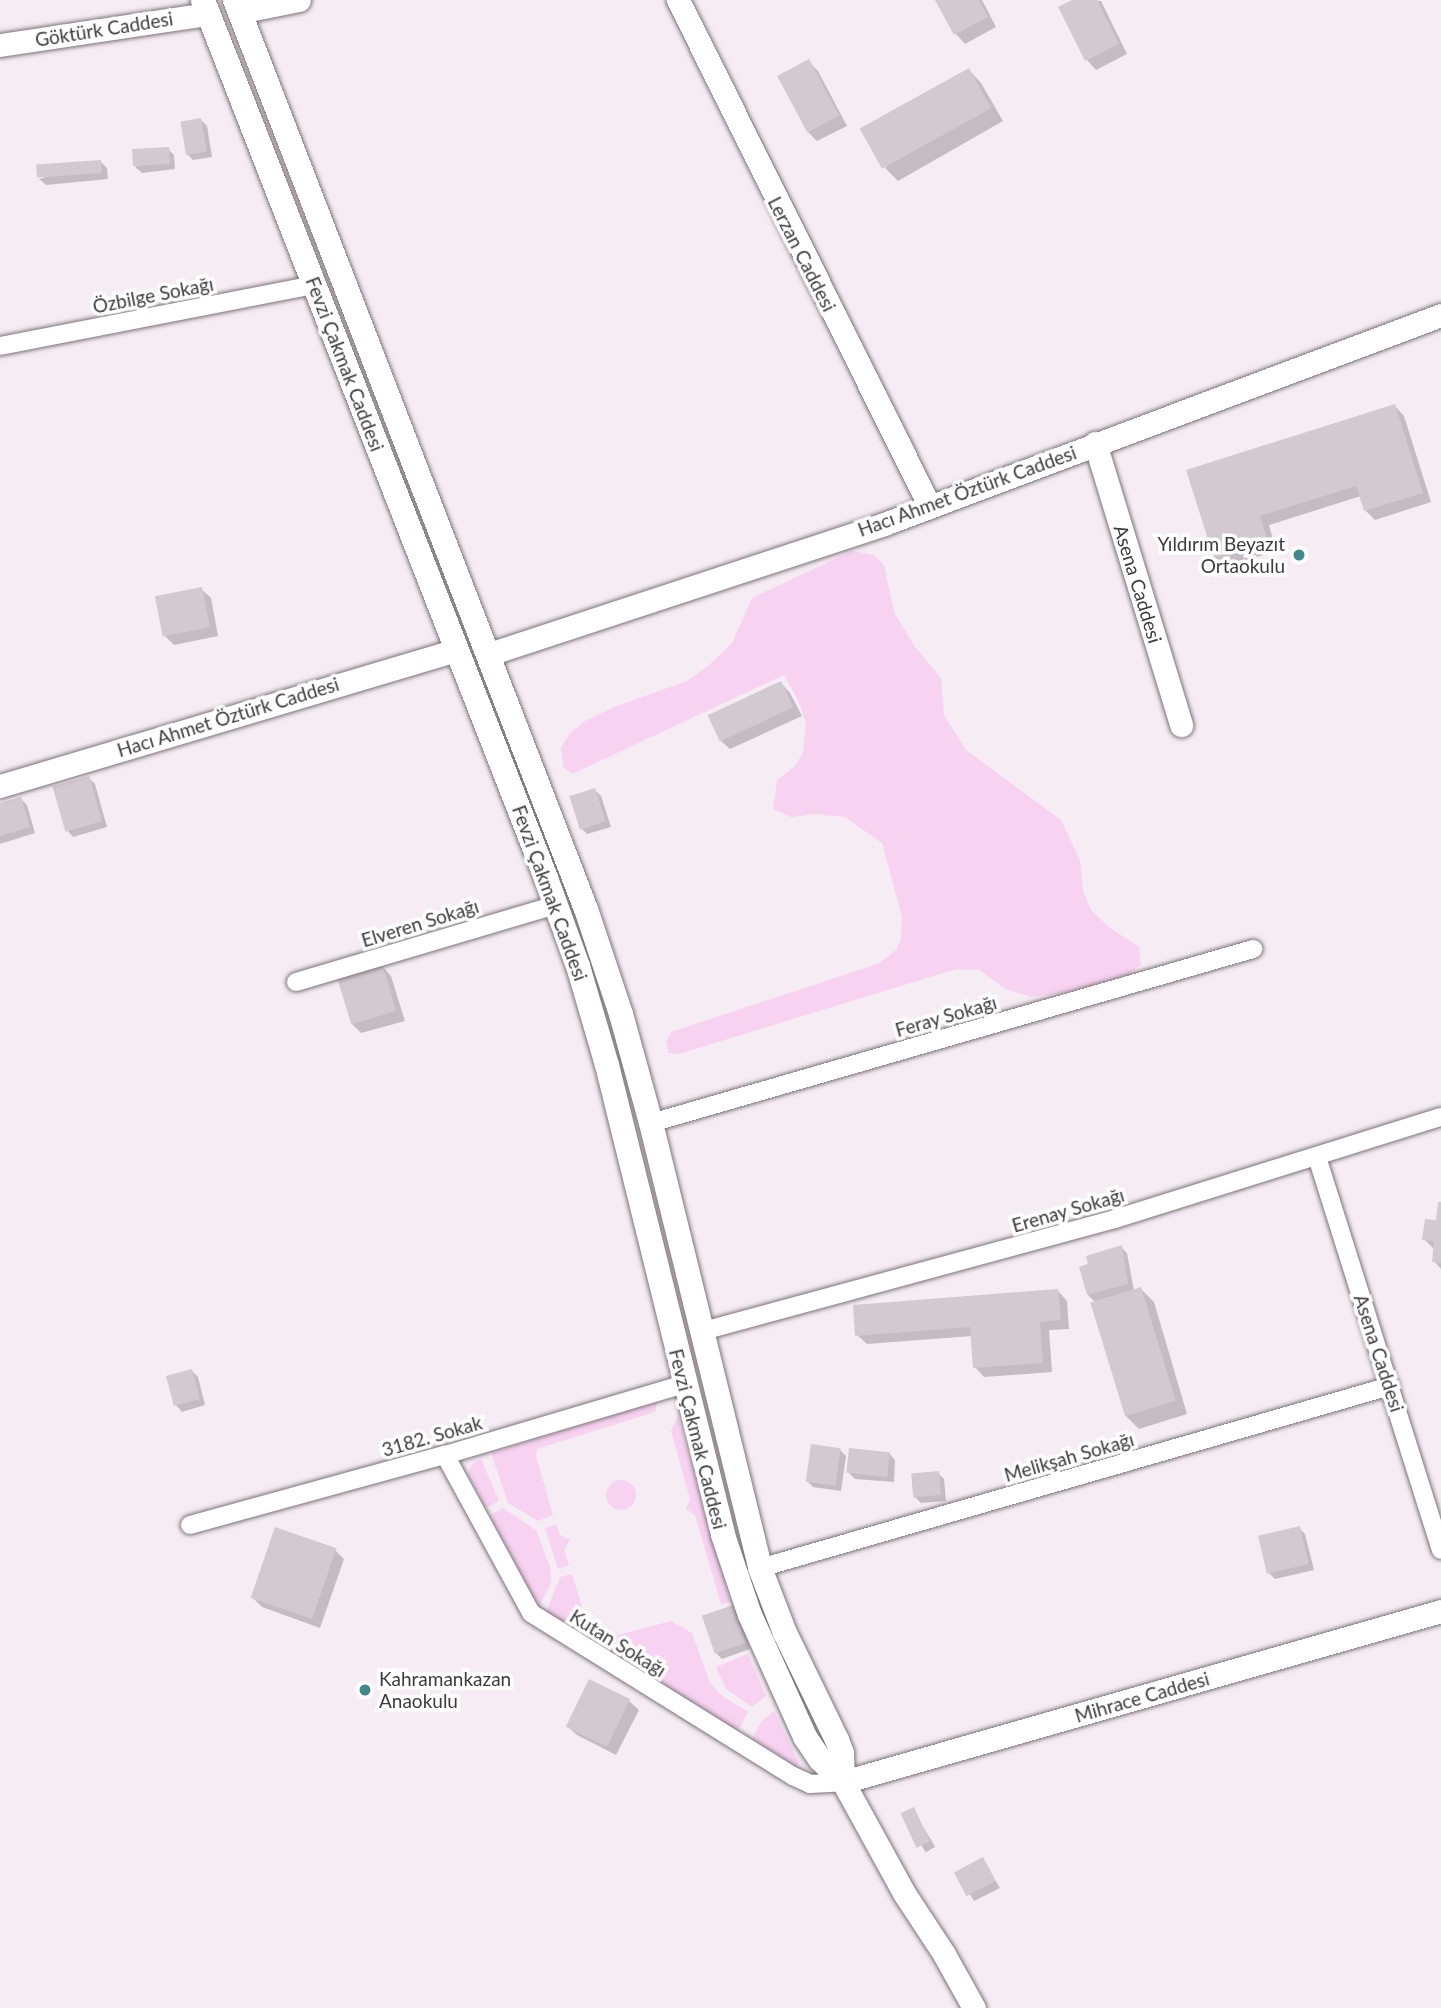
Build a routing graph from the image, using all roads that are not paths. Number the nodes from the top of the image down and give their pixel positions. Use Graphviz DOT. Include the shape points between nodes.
graph roads {
  1 [pos="299,0"];
  2 [pos="678,0"];
  3 [pos="237,6"];
  4 [pos="205,7"];
  5 [pos="0,45"];
  6 [pos="314,285"];
  7 [pos="1441,315"];
  8 [pos="0,346"];
  9 [pos="1095,443"];
  10 [pos="930,507"];
  11 [pos="456,650"];
  12 [pos="489,654"];
  13 [pos="1181,725"];
  14 [pos="0,786"];
  15 [pos="556,905"];
  16 [pos="1253,949"];
  17 [pos="296,982"];
  18 [pos="1441,1117"];
  19 [pos="651,1122"];
  20 [pos="1317,1157"];
  21 [pos="703,1331"];
  22 [pos="684,1384"];
  23 [pos="1390,1386"];
  24 [pos="445,1455"];
  25 [pos="190,1525"];
  26 [pos="1441,1550"];
  27 [pos="760,1568"];
  28 [pos="1441,1611"];
  29 [pos="843,1782"];
  30 [pos="974,2008"];
  1 -- 3 [label="street"];
  2 -- 10 [label="street, Lerzan Caddesi"];
  3 -- 4 [label="main road"];
  3 -- 12 [label="main road, Fevzi Çakmak Caddesi"];
  4 -- 5 [label="street, Göktürk Caddesi"];
  4 -- 6 [label="main road, Fevzi Çakmak Caddesi"];
  6 -- 8 [label="street, Özbilge Sokağı"];
  6 -- 11 [label="main road, Fevzi Çakmak Caddesi"];
  7 -- 9 [label="street, Hacı Ahmet Öztürk Caddesi"];
  9 -- 10 [label="street, Hacı Ahmet Öztürk Caddesi"];
  9 -- 13 [label="street, Asena Caddesi"];
  10 -- 12 [label="street, Hacı Ahmet Öztürk Caddesi"];
  11 -- 14 [label="street, Hacı Ahmet Öztürk Caddesi"];
  11 -- 15 [label="main road, Fevzi Çakmak Caddesi"];
  12 -- 19 [label="main road, Fevzi Çakmak Caddesi" via="586,909"];
  15 -- 17 [label="street, Elveren Sokağı"];
  15 -- 22 [label="main road, Fevzi Çakmak Caddesi" via="607,1065"];
  16 -- 19 [label="street, Feray Sokağı"];
  18 -- 20 [label="street, Erenay Sokağı"];
  19 -- 21 [label="main road, Fevzi Çakmak Caddesi"];
  20 -- 21 [label="street, Erenay Sokağı" via="971,1260"];
  20 -- 23 [label="street, Asena Caddesi"];
  21 -- 27 [label="main road, Fevzi Çakmak Caddesi"];
  22 -- 24 [label="street, 3182. Sokak"];
  22 -- 29 [label="main road, Fevzi Çakmak Caddesi" via="723,1535 754,1626 805,1737"];
  23 -- 26 [label="street, Asena Caddesi"];
  23 -- 27 [label="street, Melikşah Sokağı"];
  24 -- 25 [label="street, 3182. Sokak"];
  24 -- 29 [label="street, Kutan Sokağı" via="531,1613 793,1776 810,1784"];
  27 -- 29 [label="main road, Fevzi Çakmak Caddesi" via="785,1633 837,1740"];
  28 -- 29 [label="street, Mihrace Caddesi"];
  29 -- 30 [label="street, Fevzi Çakmak Caddesi"];
}
